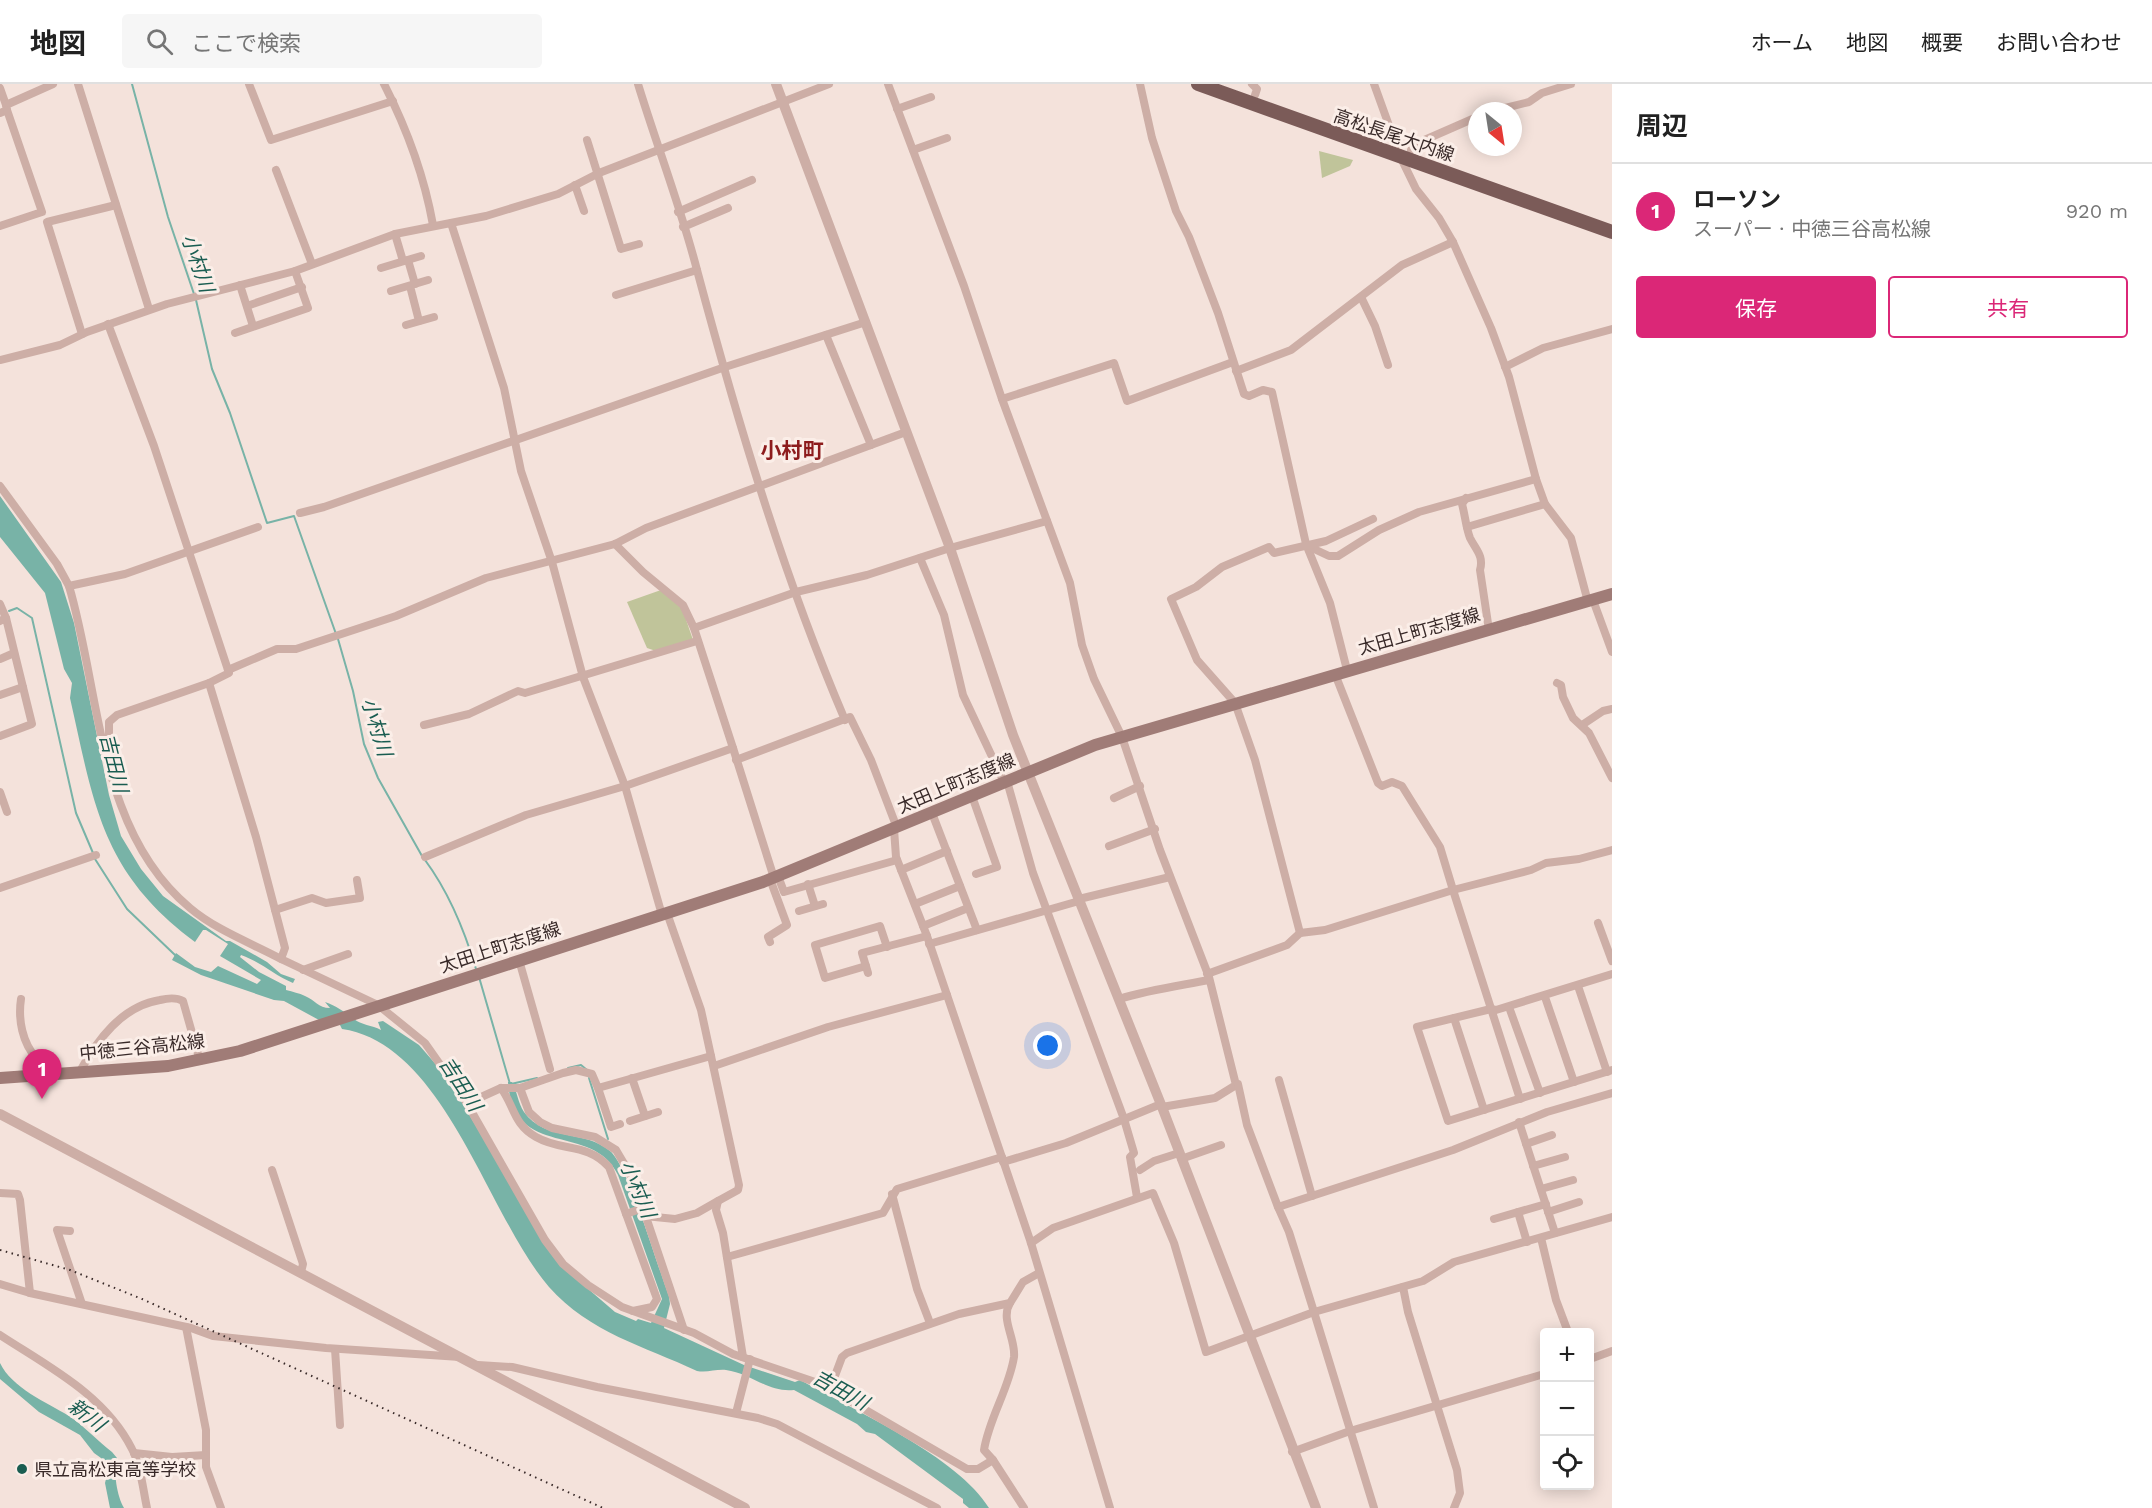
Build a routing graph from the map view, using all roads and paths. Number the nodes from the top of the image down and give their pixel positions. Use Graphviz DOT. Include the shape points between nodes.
graph roads {
  1 [pos="53,84"];
  2 [pos="78,84"];
  3 [pos="249,84"];
  4 [pos="384,84"];
  5 [pos="638,84"];
  6 [pos="776,84"];
  7 [pos="829,84"];
  8 [pos="888,84"];
  9 [pos="1140,84"];
  10 [pos="1198,84"];
  11 [pos="1226,84"];
  12 [pos="1374,84"];
  13 [pos="1571,84"];
  14 [pos="0,87"];
  15 [pos="1254,89"];
  16 [pos="931,97"];
  17 [pos="393,101"];
  18 [pos="783,101"];
  19 [pos="1522,104"];
  20 [pos="4,109"];
  21 [pos="897,109"];
  22 [pos="1468,121"];
  23 [pos="947,138"];
  24 [pos="587,140"];
  25 [pos="913,150"];
  26 [pos="1403,150"];
  27 [pos="659,152"];
  28 [pos="276,170"];
  29 [pos="599,173"];
  30 [pos="752,180"];
  31 [pos="575,185"];
  32 [pos="116,205"];
  33 [pos="728,208"];
  34 [pos="584,211"];
  35 [pos="678,212"];
  36 [pos="451,223"];
  37 [pos="433,225"];
  38 [pos="1606,225"];
  39 [pos="0,226"];
  40 [pos="683,227"];
  41 [pos="395,234"];
  42 [pos="1453,242"];
  43 [pos="639,244"];
  44 [pos="421,256"];
  45 [pos="405,261"];
  46 [pos="312,264"];
  47 [pos="381,268"];
  48 [pos="697,270"];
  49 [pos="295,271"];
  50 [pos="428,280"];
  51 [pos="240,285"];
  52 [pos="412,285"];
  53 [pos="302,287"];
  54 [pos="391,291"];
  55 [pos="616,295"];
  56 [pos="1361,297"];
  57 [pos="247,306"];
  58 [pos="150,309"];
  59 [pos="434,318"];
  60 [pos="419,321"];
  61 [pos="866,322"];
  62 [pos="108,324"];
  63 [pos="406,325"];
  64 [pos="253,326"];
  65 [pos="1612,329"];
  66 [pos="235,333"];
  67 [pos="82,334"];
  68 [pos="826,335"];
  69 [pos="0,360"];
  70 [pos="1388,365"];
  71 [pos="725,367"];
  72 [pos="1234,367"];
  73 [pos="1505,367"];
  74 [pos="1002,399"];
  75 [pos="906,432"];
  76 [pos="513,441"];
  77 [pos="871,445"];
  78 [pos="1536,479"];
  79 [pos="0,486"];
  80 [pos="760,486"];
  81 [pos="1466,498"];
  82 [pos="1545,504"];
  83 [pos="300,513"];
  84 [pos="1373,519"];
  85 [pos="1047,520"];
  86 [pos="1467,526"];
  87 [pos="258,527"];
  88 [pos="615,544"];
  89 [pos="1309,546"];
  90 [pos="950,548"];
  91 [pos="187,553"];
  92 [pos="920,558"];
  93 [pos="552,562"];
  94 [pos="69,586"];
  95 [pos="796,592"];
  96 [pos="1612,594"];
  97 [pos="1590,601"];
  98 [pos="0,604"];
  99 [pos="3,620"];
  100 [pos="694,628"];
  101 [pos="1489,630"];
  102 [pos="697,641"];
  103 [pos="1612,652"];
  104 [pos="14,653"];
  105 [pos="0,659"];
  106 [pos="228,670"];
  107 [pos="1341,672"];
  108 [pos="583,677"];
  109 [pos="209,683"];
  110 [pos="1557,683"];
  111 [pos="22,687"];
  112 [pos="92,687"];
  113 [pos="0,695"];
  114 [pos="1235,703"];
  115 [pos="1612,709"];
  116 [pos="845,720"];
  117 [pos="110,722"];
  118 [pos="424,725"];
  119 [pos="1582,725"];
  120 [pos="0,736"];
  121 [pos="1122,737"];
  122 [pos="733,748"];
  123 [pos="736,760"];
  124 [pos="108,761"];
  125 [pos="1028,772"];
  126 [pos="1612,778"];
  127 [pos="1005,782"];
  128 [pos="625,786"];
  129 [pos="1140,786"];
  130 [pos="0,792"];
  131 [pos="972,796"];
  132 [pos="1114,798"];
  133 [pos="7,812"];
  134 [pos="932,813"];
  135 [pos="896,828"];
  136 [pos="1155,829"];
  137 [pos="1109,846"];
  138 [pos="1612,850"];
  139 [pos="947,851"];
  140 [pos="96,855"];
  141 [pos="425,857"];
  142 [pos="897,860"];
  143 [pos="901,870"];
  144 [pos="976,874"];
  145 [pos="1170,877"];
  146 [pos="774,878"];
  147 [pos="357,880"];
  148 [pos="808,884"];
  149 [pos="960,886"];
  150 [pos="0,888"];
  151 [pos="1453,890"];
  152 [pos="1079,900"];
  153 [pos="915,904"];
  154 [pos="968,908"];
  155 [pos="275,910"];
  156 [pos="1047,910"];
  157 [pos="799,911"];
  158 [pos="664,914"];
  159 [pos="1598,923"];
  160 [pos="923,926"];
  161 [pos="977,930"];
  162 [pos="1300,933"];
  163 [pos="928,940"];
  164 [pos="770,942"];
  165 [pos="887,947"];
  166 [pos="348,954"];
  167 [pos="281,960"];
  168 [pos="519,960"];
  169 [pos="1612,962"];
  170 [pos="303,970"];
  171 [pos="1612,973"];
  172 [pos="1208,977"];
  173 [pos="1578,986"];
  174 [pos="947,995"];
  175 [pos="1545,997"];
  176 [pos="21,999"];
  177 [pos="1119,999"];
  178 [pos="1509,1006"];
  179 [pos="372,1007"];
  180 [pos="1491,1009"];
  181 [pos="1454,1018"];
  182 [pos="320,1024"];
  183 [pos="711,1056"];
  184 [pos="200,1061"];
  185 [pos="714,1066"];
  186 [pos="550,1069"];
  187 [pos="1609,1071"];
  188 [pos="79,1073"];
  189 [pos="51,1075"];
  190 [pos="0,1078"];
  191 [pos="632,1078"];
  192 [pos="1279,1080"];
  193 [pos="454,1082"];
  194 [pos="1574,1082"];
  195 [pos="1238,1084"];
  196 [pos="503,1088"];
  197 [pos="518,1088"];
  198 [pos="598,1088"];
  199 [pos="1540,1093"];
  200 [pos="1612,1093"];
  201 [pos="1520,1099"];
  202 [pos="1161,1106"];
  203 [pos="1484,1110"];
  204 [pos="658,1112"];
  205 [pos="0,1114"];
  206 [pos="645,1116"];
  207 [pos="1124,1119"];
  208 [pos="630,1121"];
  209 [pos="1519,1122"];
  210 [pos="620,1124"];
  211 [pos="1552,1135"];
  212 [pos="1526,1144"];
  213 [pos="1221,1145"];
  214 [pos="1180,1156"];
  215 [pos="1565,1157"];
  216 [pos="1003,1159"];
  217 [pos="1533,1166"];
  218 [pos="272,1170"];
  219 [pos="1140,1170"];
  220 [pos="1573,1180"];
  221 [pos="1541,1189"];
  222 [pos="0,1193"];
  223 [pos="892,1194"];
  224 [pos="1312,1196"];
  225 [pos="1137,1197"];
  226 [pos="718,1201"];
  227 [pos="1580,1202"];
  228 [pos="1278,1207"];
  229 [pos="1547,1208"];
  230 [pos="644,1212"];
  231 [pos="1518,1212"];
  232 [pos="626,1214"];
  233 [pos="1612,1217"];
  234 [pos="1494,1219"];
  235 [pos="70,1231"];
  236 [pos="1555,1233"];
  237 [pos="1540,1238"];
  238 [pos="1527,1242"];
  239 [pos="1031,1243"];
  240 [pos="727,1257"];
  241 [pos="301,1272"];
  242 [pos="1039,1273"];
  243 [pos="0,1284"];
  244 [pos="1403,1287"];
  245 [pos="30,1293"];
  246 [pos="1010,1303"];
  247 [pos="82,1304"];
  248 [pos="633,1311"];
  249 [pos="1314,1312"];
  250 [pos="930,1323"];
  251 [pos="186,1327"];
  252 [pos="1566,1328"];
  253 [pos="681,1329"];
  254 [pos="0,1335"];
  255 [pos="1249,1337"];
  256 [pos="335,1349"];
  257 [pos="1612,1351"];
  258 [pos="461,1357"];
  259 [pos="747,1358"];
  260 [pos="1594,1358"];
  261 [pos="477,1365"];
  262 [pos="1540,1375"];
  263 [pos="830,1389"];
  264 [pos="1436,1405"];
  265 [pos="736,1413"];
  266 [pos="340,1425"];
  267 [pos="1350,1431"];
  268 [pos="1292,1452"];
  269 [pos="134,1453"];
  270 [pos="207,1455"];
  271 [pos="993,1460"];
  272 [pos="147,1508"];
  273 [pos="221,1508"];
  274 [pos="745,1508"];
  275 [pos="937,1508"];
  276 [pos="1024,1508"];
  277 [pos="1110,1508"];
  278 [pos="1316,1508"];
  279 [pos="1374,1508"];
  280 [pos="1454,1508"];
  1 -- 20 [label="street"];
  2 -- 32 [label="street"];
  3 -- 17 [label="street" via="271,140"];
  4 -- 17 [label="street"];
  5 -- 27 [label="street"];
  6 -- 18 [label="street"];
  7 -- 18 [label="street"];
  8 -- 21 [label="street"];
  9 -- 72 [label="street" via="1152,138 1176,211 1218,313"];
  10 -- 26 [label="main road, 高松長尾大内線"];
  11 -- 15 [label="main road, 高松長尾大内線"];
  12 -- 26 [label="street"];
  13 -- 19 [label="street"];
  14 -- 20 [label="street"];
  15 -- 26 [label="main road, 高松長尾大内線"];
  16 -- 21 [label="street"];
  17 -- 37 [label="street" via="415,154"];
  18 -- 27 [label="street"];
  18 -- 61 [label="street"];
  20 -- 39 [label="street" via="42,212"];
  21 -- 25 [label="street"];
  22 -- 26 [label="street"];
  23 -- 25 [label="street"];
  24 -- 29 [label="street"];
  25 -- 74 [label="street"];
  26 -- 38 [label="main road, 高松長尾大内線"];
  26 -- 42 [label="street" via="1416,189"];
  27 -- 29 [label="street"];
  27 -- 35 [label="street"];
  28 -- 46 [label="street"];
  29 -- 31 [label="street"];
  29 -- 43 [label="street" via="621,249"];
  30 -- 35 [label="street"];
  31 -- 34 [label="street"];
  31 -- 36 [label="street" via="558,194"];
  32 -- 58 [label="street"];
  32 -- 67 [label="street" via="47,222"];
  33 -- 40 [label="street"];
  35 -- 40 [label="street"];
  36 -- 37 [label="street"];
  36 -- 76 [label="street" via="504,388"];
  37 -- 41 [label="street"];
  40 -- 48 [label="street"];
  41 -- 45 [label="street"];
  41 -- 46 [label="street"];
  42 -- 56 [label="street" via="1402,265"];
  42 -- 73 [label="street"];
  44 -- 45 [label="street"];
  45 -- 47 [label="street"];
  45 -- 52 [label="street"];
  46 -- 49 [label="street"];
  48 -- 55 [label="street"];
  48 -- 71 [label="street"];
  49 -- 51 [label="street"];
  49 -- 53 [label="street"];
  50 -- 52 [label="street"];
  51 -- 57 [label="street"];
  51 -- 58 [label="street"];
  52 -- 54 [label="street"];
  52 -- 60 [label="street"];
  53 -- 57 [label="street"];
  53 -- 64 [label="street" via="308,308"];
  56 -- 70 [label="street"];
  56 -- 72 [label="street" via="1291,350"];
  57 -- 64 [label="street"];
  58 -- 62 [label="street"];
  59 -- 60 [label="street"];
  60 -- 63 [label="street"];
  61 -- 68 [label="street"];
  61 -- 75 [label="street"];
  62 -- 67 [label="street"];
  62 -- 91 [label="street" via="154,446"];
  64 -- 66 [label="street"];
  65 -- 73 [label="street" via="1543,348"];
  67 -- 69 [label="street" via="60,345"];
  68 -- 71 [label="street"];
  68 -- 77 [label="street"];
  71 -- 76 [label="street"];
  71 -- 80 [label="street" via="738,422"];
  72 -- 74 [label="street" via="1127,401 1114,363"];
  72 -- 89 [label="street" via="1246,396 1263,390 1272,393"];
  73 -- 78 [label="street"];
  74 -- 85 [label="street"];
  75 -- 77 [label="street"];
  75 -- 90 [label="street"];
  76 -- 83 [label="street"];
  76 -- 93 [label="street"];
  77 -- 80 [label="street"];
  78 -- 81 [label="street"];
  78 -- 82 [label="street"];
  79 -- 94 [label="street"];
  80 -- 88 [label="street" via="646,528"];
  80 -- 95 [label="street"];
  81 -- 86 [label="street" via="1462,504"];
  81 -- 89 [label="street" via="1379,530 1338,556"];
  82 -- 86 [label="street"];
  82 -- 97 [label="street" via="1571,538"];
  84 -- 89 [label="street"];
  85 -- 90 [label="street"];
  85 -- 121 [label="street" via="1070,583 1082,645"];
  86 -- 101 [label="street" via="1482,563"];
  87 -- 91 [label="street"];
  88 -- 93 [label="street"];
  88 -- 100 [label="street" via="683,605"];
  89 -- 107 [label="street" via="1330,603"];
  89 -- 114 [label="street" via="1274,553 1269,547 1222,567 1196,587 1171,599 1197,660"];
  90 -- 92 [label="street"];
  90 -- 125 [label="street"];
  91 -- 94 [label="street" via="125,574"];
  91 -- 106 [label="street"];
  92 -- 95 [label="street"];
  92 -- 127 [label="street" via="944,615 963,695"];
  93 -- 106 [label="street" via="486,578 396,616 296,649 277,649"];
  93 -- 108 [label="street"];
  94 -- 112 [label="street"];
  95 -- 100 [label="street"];
  95 -- 116 [label="street"];
  96 -- 97 [label="main road, 太田上町志度線"];
  97 -- 101 [label="main road, 太田上町志度線"];
  97 -- 103 [label="street"];
  98 -- 99 [label="street"];
  99 -- 104 [label="street"];
  100 -- 102 [label="street"];
  101 -- 107 [label="main road, 太田上町志度線"];
  102 -- 108 [label="street"];
  102 -- 122 [label="street"];
  104 -- 105 [label="street"];
  104 -- 111 [label="street"];
  106 -- 109 [label="street" via="229,673"];
  107 -- 114 [label="main road, 太田上町志度線"];
  107 -- 151 [label="street" via="1378,783 1402,786 1440,847"];
  108 -- 118 [label="street" via="525,693 518,691 469,714"];
  108 -- 128 [label="street"];
  109 -- 117 [label="street" via="133,708"];
  109 -- 155 [label="street"];
  110 -- 119 [label="street" via="1573,718"];
  111 -- 113 [label="street"];
  111 -- 120 [label="street" via="32,724"];
  112 -- 117 [label="street"];
  112 -- 124 [label="street"];
  114 -- 121 [label="main road, 太田上町志度線"];
  114 -- 162 [label="street" via="1255,760"];
  115 -- 119 [label="street"];
  116 -- 123 [label="street"];
  116 -- 135 [label="street" via="850,717 871,760"];
  117 -- 124 [label="street"];
  119 -- 126 [label="street"];
  121 -- 125 [label="main road, 太田上町志度線"];
  121 -- 129 [label="street"];
  122 -- 123 [label="street"];
  122 -- 128 [label="street"];
  123 -- 146 [label="street"];
  124 -- 167 [label="street" via="129,830 155,873 191,909"];
  125 -- 127 [label="main road, 太田上町志度線"];
  125 -- 152 [label="street"];
  127 -- 131 [label="main road, 太田上町志度線"];
  127 -- 156 [label="street"];
  128 -- 141 [label="street" via="526,815"];
  128 -- 158 [label="street"];
  129 -- 132 [label="street"];
  129 -- 136 [label="street"];
  130 -- 133 [label="street"];
  131 -- 134 [label="main road, 太田上町志度線"];
  131 -- 144 [label="street" via="997,867"];
  134 -- 135 [label="main road, 太田上町志度線"];
  134 -- 139 [label="street"];
  135 -- 142 [label="street" via="893,845"];
  135 -- 146 [label="main road, 太田上町志度線"];
  136 -- 137 [label="street"];
  136 -- 145 [label="street"];
  138 -- 151 [label="street" via="1546,863"];
  139 -- 143 [label="street"];
  139 -- 149 [label="street"];
  140 -- 150 [label="street"];
  142 -- 143 [label="street"];
  142 -- 148 [label="street"];
  143 -- 153 [label="street"];
  145 -- 152 [label="street"];
  145 -- 172 [label="street"];
  146 -- 148 [label="street" via="784,892"];
  146 -- 158 [label="main road, 太田上町志度線"];
  146 -- 164 [label="street" via="787,925 768,937"];
  147 -- 155 [label="street" via="360,898 326,903 312,898"];
  148 -- 157 [label="street" via="819,905"];
  149 -- 153 [label="street"];
  149 -- 154 [label="street"];
  151 -- 162 [label="street" via="1325,930"];
  151 -- 180 [label="street"];
  152 -- 156 [label="street"];
  152 -- 177 [label="street"];
  153 -- 160 [label="street"];
  154 -- 160 [label="street"];
  154 -- 161 [label="street"];
  155 -- 167 [label="street" via="285,948"];
  156 -- 161 [label="street"];
  156 -- 207 [label="street"];
  158 -- 168 [label="main road, 太田上町志度線"];
  158 -- 183 [label="street" via="701,1010"];
  159 -- 169 [label="street"];
  160 -- 163 [label="street"];
  161 -- 163 [label="street"];
  162 -- 172 [label="street" via="1287,945"];
  163 -- 165 [label="street"];
  163 -- 174 [label="street"];
  165 -- 165 [label="street" via="880,926 815,945 825,978 867,970 862,953"];
  166 -- 170 [label="street"];
  167 -- 170 [label="street"];
  168 -- 179 [label="main road, 太田上町志度線"];
  168 -- 186 [label="street"];
  170 -- 179 [label="street"];
  171 -- 173 [label="street"];
  172 -- 177 [label="street"];
  172 -- 202 [label="street" via="1236,1085 1215,1098"];
  173 -- 175 [label="street"];
  173 -- 187 [label="street"];
  174 -- 185 [label="street" via="828,1027"];
  174 -- 216 [label="street"];
  175 -- 178 [label="street"];
  175 -- 194 [label="street"];
  176 -- 189 [label="street" via="19,1013 27,1043 37,1059 50,1058"];
  177 -- 202 [label="street"];
  178 -- 180 [label="street"];
  178 -- 199 [label="street"];
  179 -- 182 [label="main road, 太田上町志度線"];
  179 -- 193 [label="street" via="425,1043"];
  180 -- 181 [label="street"];
  180 -- 201 [label="street"];
  181 -- 203 [label="street"];
  181 -- 203 [label="street" via="1417,1027 1448,1121"];
  182 -- 184 [label="main road, 中徳三谷高松線"];
  183 -- 185 [label="street"];
  183 -- 191 [label="street"];
  184 -- 188 [label="main road, 中徳三谷高松線"];
  184 -- 188 [label="street" via="183,1002 178,998 166,999 143,1003 124,1017 102,1036"];
  185 -- 226 [label="street" via="740,1185"];
  187 -- 194 [label="street"];
  188 -- 189 [label="main road, 中徳三谷高松線"];
  189 -- 190 [label="main road, 中徳三谷高松線"];
  191 -- 198 [label="street"];
  191 -- 206 [label="street"];
  192 -- 224 [label="street"];
  193 -- 196 [label="street" via="479,1098"];
  193 -- 248 [label="street" via="553,1251 588,1286"];
  194 -- 199 [label="street"];
  195 -- 228 [label="street" via="1247,1125"];
  196 -- 197 [label="street"];
  196 -- 232 [label="street" via="515,1117 535,1136 548,1143 581,1148 601,1159 615,1180"];
  197 -- 198 [label="street" via="576,1070 588,1073"];
  197 -- 230 [label="street" via="529,1112 540,1122 595,1137 616,1150"];
  198 -- 210 [label="street" via="611,1127"];
  199 -- 201 [label="street"];
  200 -- 209 [label="street"];
  201 -- 203 [label="street"];
  202 -- 207 [label="street"];
  202 -- 214 [label="street"];
  204 -- 206 [label="street"];
  205 -- 241 [label="street"];
  206 -- 208 [label="street"];
  207 -- 216 [label="street" via="1066,1143"];
  207 -- 225 [label="street" via="1134,1153 1130,1156"];
  209 -- 212 [label="street"];
  209 -- 224 [label="street" via="1454,1150"];
  211 -- 212 [label="street"];
  212 -- 217 [label="street"];
  213 -- 214 [label="street"];
  214 -- 219 [label="street" via="1154,1161"];
  214 -- 255 [label="street"];
  215 -- 217 [label="street"];
  216 -- 223 [label="street" via="897,1189"];
  216 -- 239 [label="street"];
  217 -- 221 [label="street"];
  218 -- 241 [label="street" via="303,1264"];
  220 -- 221 [label="street"];
  221 -- 229 [label="street"];
  222 -- 245 [label="street" via="18,1194 20,1200"];
  223 -- 240 [label="street" via="883,1213"];
  223 -- 250 [label="street" via="916,1289"];
  224 -- 228 [label="street"];
  225 -- 239 [label="street" via="1053,1228"];
  225 -- 255 [label="street" via="1153,1193 1174,1243 1206,1352"];
  226 -- 230 [label="street" via="675,1219"];
  226 -- 240 [label="street" via="716,1210"];
  227 -- 229 [label="street"];
  228 -- 249 [label="street"];
  229 -- 231 [label="street"];
  229 -- 236 [label="street"];
  230 -- 232 [label="street"];
  230 -- 253 [label="street"];
  231 -- 234 [label="street"];
  231 -- 238 [label="street"];
  232 -- 248 [label="street" via="657,1299 652,1307"];
  233 -- 236 [label="street"];
  235 -- 247 [label="street" via="57,1230"];
  236 -- 237 [label="street"];
  237 -- 238 [label="street"];
  237 -- 252 [label="street"];
  238 -- 244 [label="street" via="1454,1262 1424,1281"];
  239 -- 242 [label="street"];
  240 -- 259 [label="street"];
  241 -- 258 [label="street"];
  242 -- 246 [label="street" via="1023,1282"];
  242 -- 277 [label="street"];
  243 -- 245 [label="street"];
  244 -- 249 [label="street"];
  244 -- 264 [label="street"];
  245 -- 247 [label="street"];
  246 -- 250 [label="street"];
  246 -- 271 [label="street" via="1007,1314 1014,1356 984,1450"];
  247 -- 251 [label="street"];
  248 -- 253 [label="street"];
  249 -- 255 [label="street"];
  249 -- 267 [label="street"];
  250 -- 263 [label="street" via="847,1353"];
  251 -- 256 [label="street" via="213,1336"];
  251 -- 270 [label="street" via="206,1430"];
  253 -- 259 [label="street"];
  254 -- 269 [label="street" via="90,1395"];
  255 -- 268 [label="street"];
  256 -- 258 [label="street"];
  256 -- 266 [label="street"];
  257 -- 260 [label="street"];
  258 -- 261 [label="street"];
  259 -- 263 [label="street"];
  259 -- 265 [label="street"];
  261 -- 265 [label="street" via="512,1367"];
  261 -- 274 [label="street"];
  262 -- 264 [label="street"];
  263 -- 271 [label="street" via="967,1469 978,1469"];
  264 -- 267 [label="street"];
  264 -- 280 [label="street" via="1457,1470 1461,1493"];
  265 -- 275 [label="street" via="777,1424"];
  267 -- 268 [label="street"];
  267 -- 279 [label="street"];
  268 -- 278 [label="street"];
  269 -- 270 [label="street"];
  269 -- 272 [label="street"];
  270 -- 273 [label="street" via="208,1477"];
  271 -- 276 [label="street"];
}
